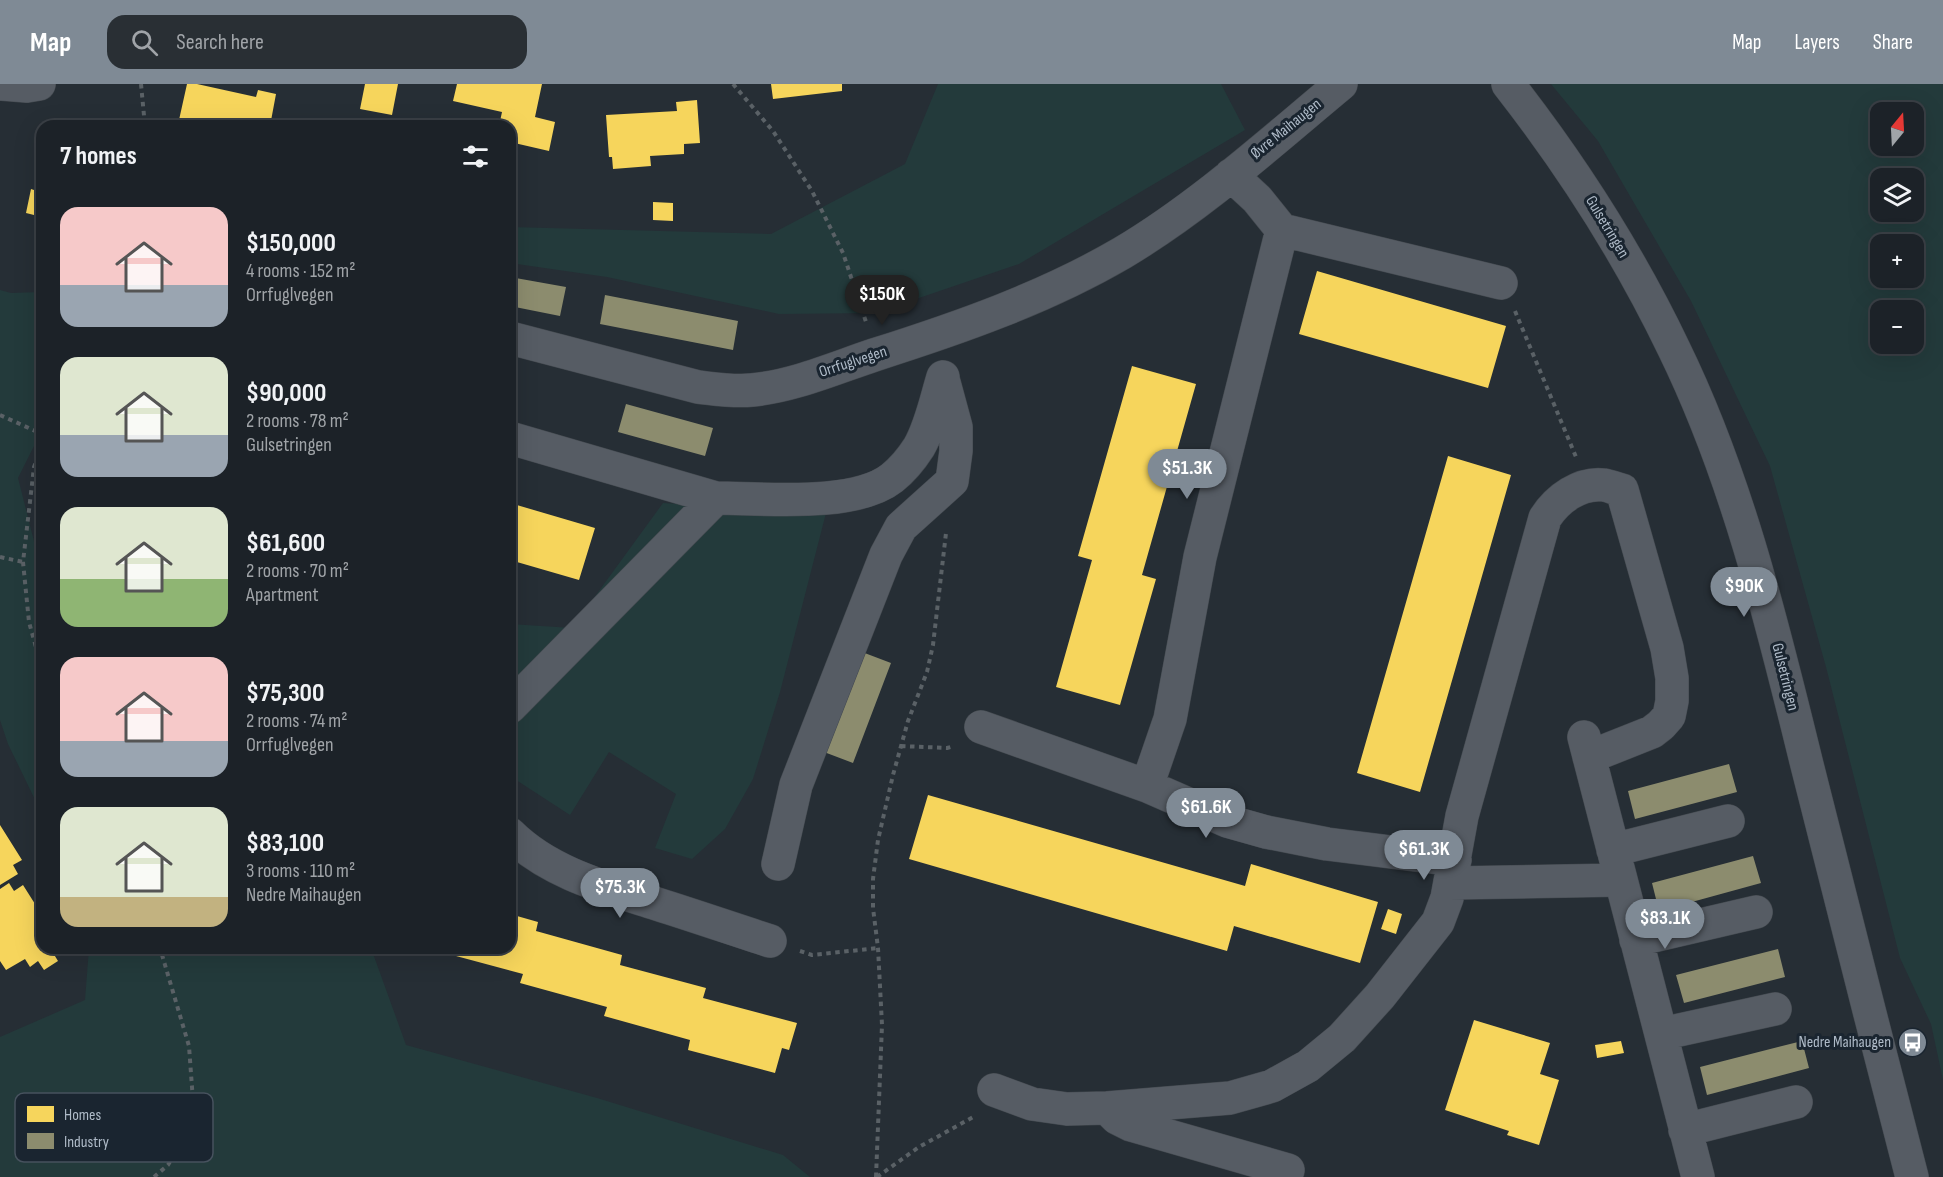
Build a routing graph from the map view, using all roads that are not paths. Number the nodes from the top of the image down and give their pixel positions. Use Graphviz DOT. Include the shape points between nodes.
graph roads {
  1 [pos="2,84"];
  2 [pos="39,84"];
  3 [pos="1508,84"];
  4 [pos="1328,88"];
  5 [pos="1231,175"];
  6 [pos="1282,230"];
  7 [pos="1501,283"];
  8 [pos="934,336"];
  9 [pos="516,340"];
  10 [pos="943,377"];
  11 [pos="516,440"];
  12 [pos="716,498"];
  13 [pos="516,702"];
  14 [pos="981,727"];
  15 [pos="1147,786"];
  16 [pos="1728,821"];
  17 [pos="516,839"];
  18 [pos="778,864"];
  19 [pos="1617,865"];
  20 [pos="1453,872"];
  21 [pos="1756,912"];
  22 [pos="1636,940"];
  23 [pos="770,941"];
  24 [pos="1775,1010"];
  25 [pos="1661,1034"];
  26 [pos="994,1090"];
  27 [pos="1796,1102"];
  28 [pos="1107,1108"];
  29 [pos="1685,1130"];
  30 [pos="1288,1170"];
  31 [pos="1698,1177"];
  32 [pos="1911,1177"];
  1 -- 2 [label="street"];
  3 -- 32 [label="street, Gulsetringen" via="1585,191 1626,259 1674,348 1724,468 1768,607"];
  4 -- 5 [label="street, Øvre Maihaugen"];
  5 -- 6 [label="street"];
  5 -- 8 [label="street, Orrfuglvegen" via="1121,253 1064,282"];
  6 -- 7 [label="street"];
  6 -- 15 [label="street" via="1200,557 1170,719"];
  8 -- 9 [label="street, Orrfuglvegen" via="783,385 752,390 698,387"];
  8 -- 10 [label="street"];
  10 -- 12 [label="street" via="920,446 892,479 847,496"];
  10 -- 18 [label="street" via="956,427 952,481 901,527 886,555 796,785"];
  11 -- 12 [label="street"];
  12 -- 13 [label="street"];
  14 -- 15 [label="street"];
  15 -- 20 [label="street" via="1266,832"];
  16 -- 19 [label="street"];
  17 -- 23 [label="street" via="561,869 601,886"];
  19 -- 20 [label="street"];
  19 -- 20 [label="street" via="1586,746 1652,732 1662,725 1669,716 1672,678 1622,490 1588,485 1552,507 1545,518 1462,816"];
  19 -- 22 [label="street"];
  20 -- 28 [label="street" via="1438,922 1425,941 1342,1038 1308,1065 1272,1086 1230,1098"];
  21 -- 22 [label="street"];
  22 -- 25 [label="street"];
  24 -- 25 [label="street"];
  25 -- 29 [label="street"];
  26 -- 28 [label="street" via="1032,1104 1067,1109"];
  27 -- 29 [label="street"];
  28 -- 30 [label="street" via="1131,1125"];
  29 -- 31 [label="street"];
}
